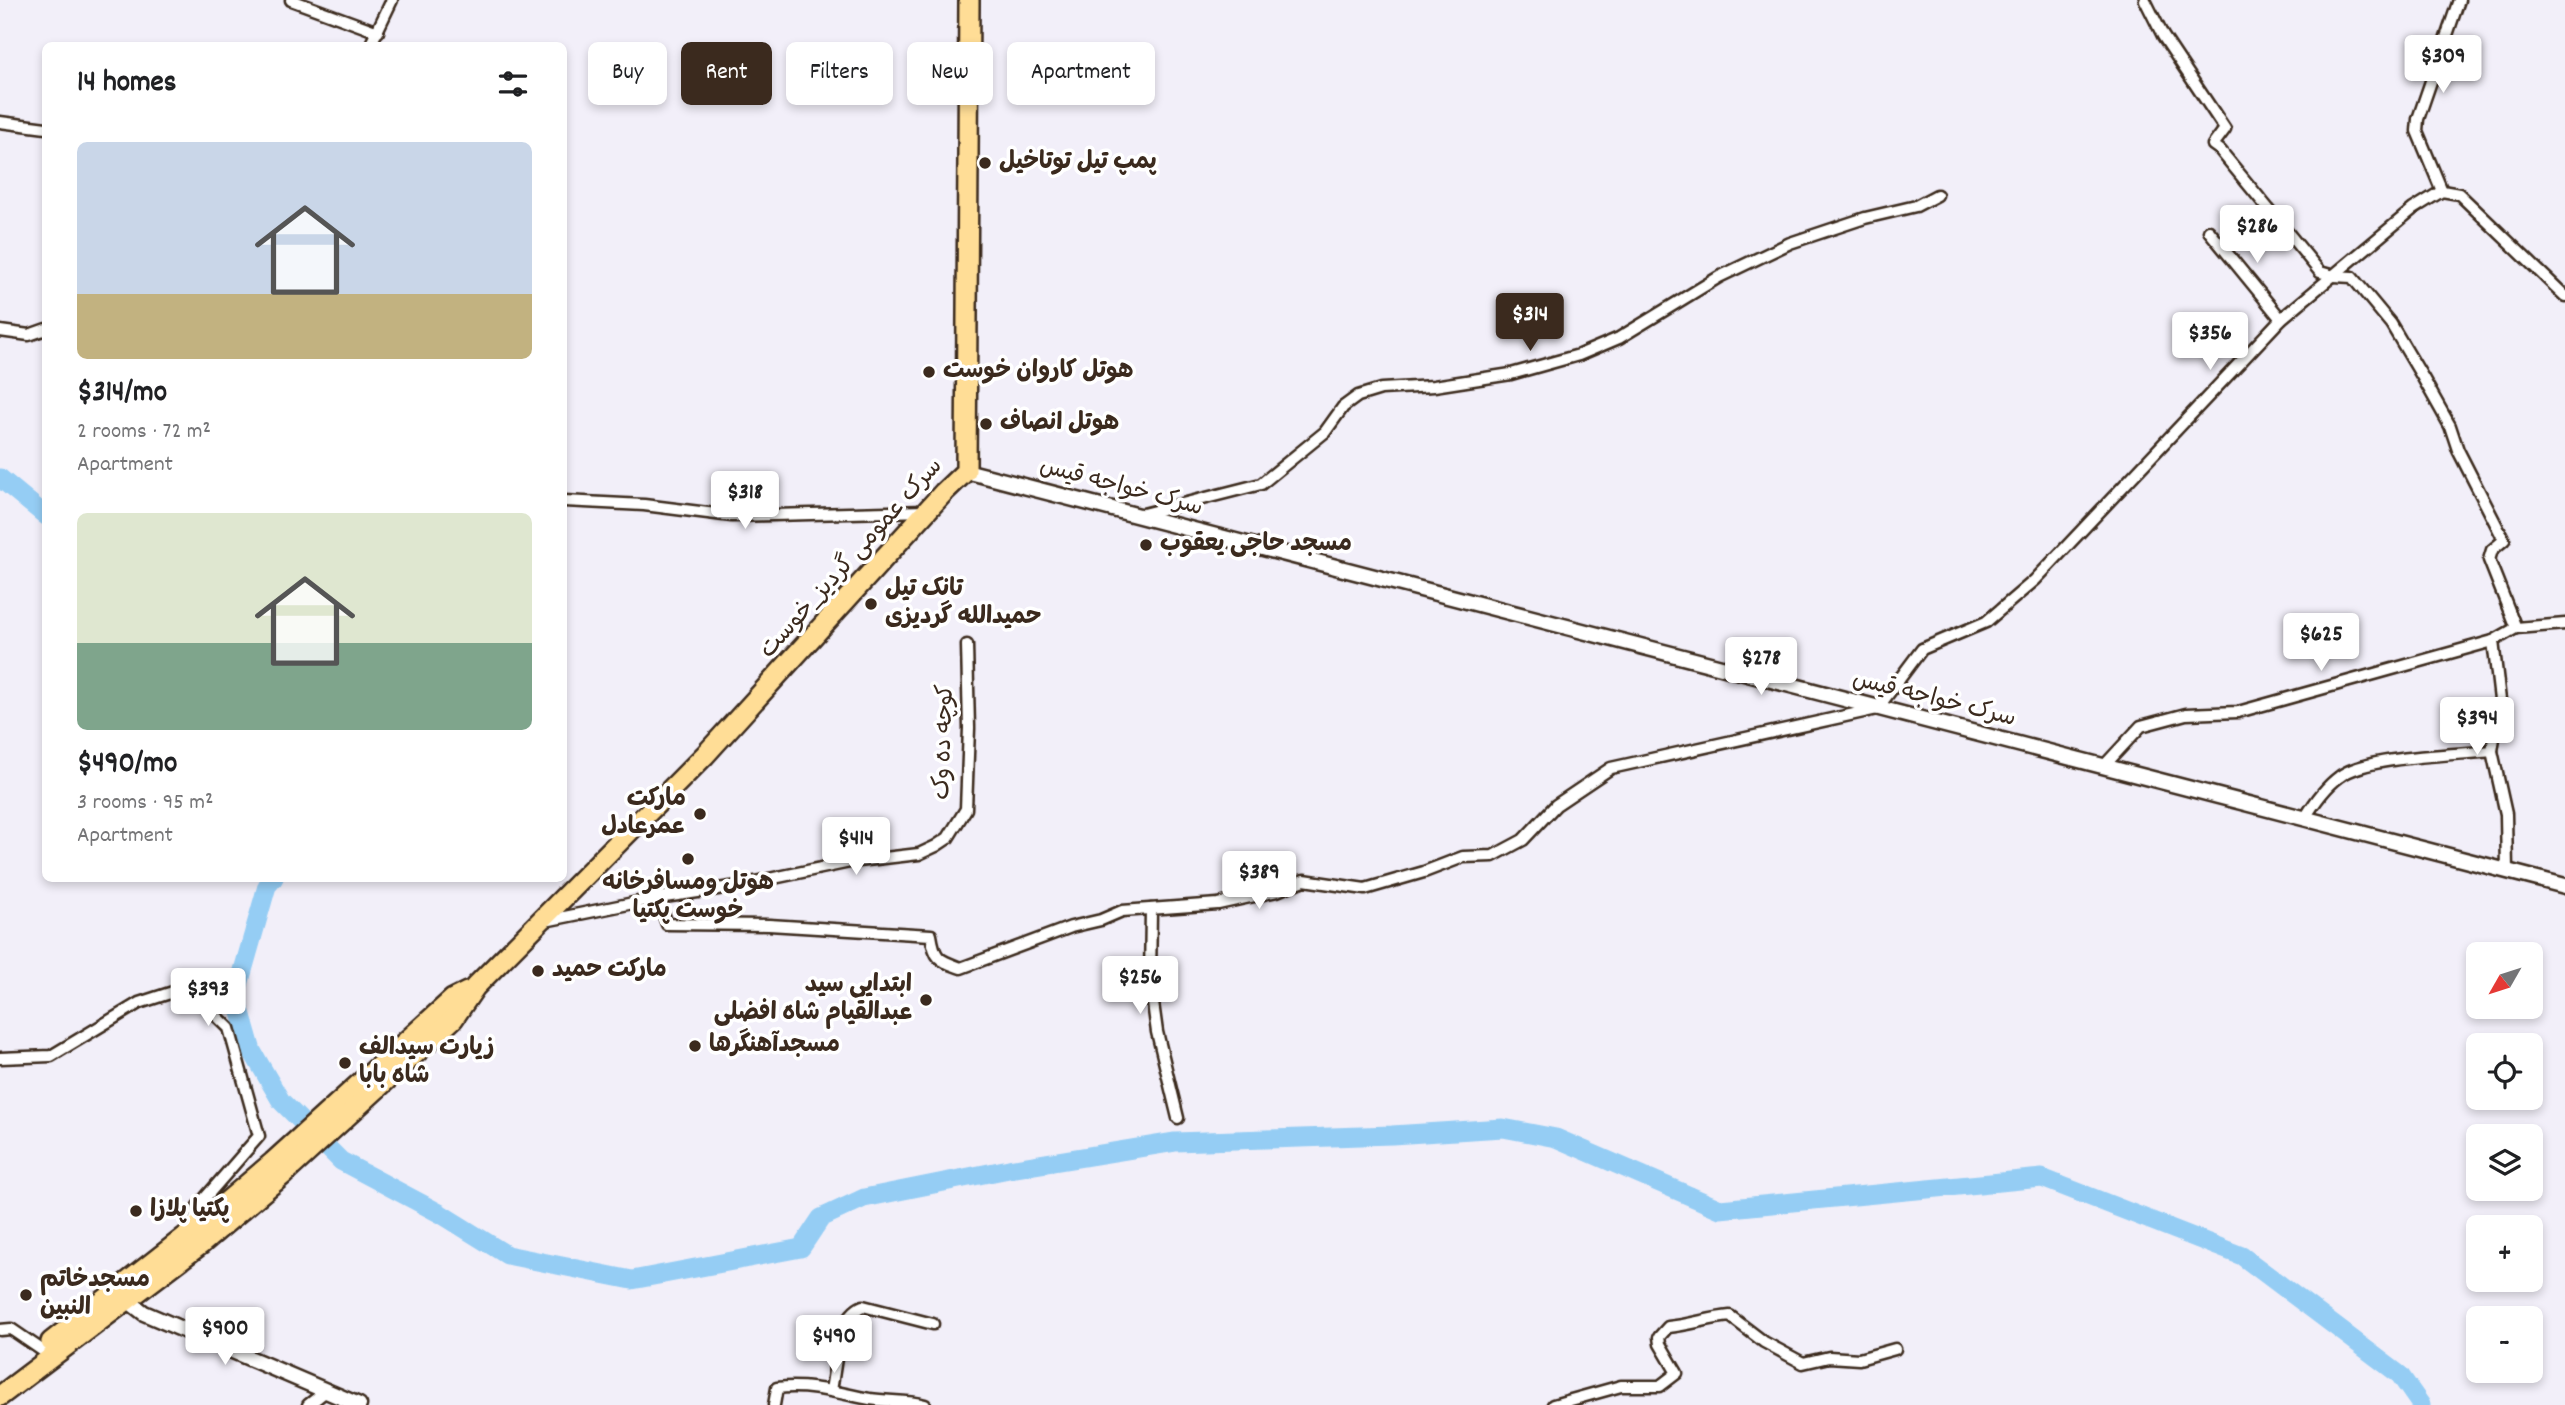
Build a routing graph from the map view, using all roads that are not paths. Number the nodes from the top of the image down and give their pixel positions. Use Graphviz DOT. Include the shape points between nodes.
graph roads {
  1 [pos="291,0"];
  2 [pos="392,0"];
  3 [pos="969,0"];
  4 [pos="2145,0"];
  5 [pos="2459,0"];
  6 [pos="377,32"];
  7 [pos="372,42"];
  8 [pos="0,122"];
  9 [pos="42,127"];
  10 [pos="2442,191"];
  11 [pos="1937,195"];
  12 [pos="2209,231"];
  13 [pos="2334,276"];
  14 [pos="2565,296"];
  15 [pos="2281,319"];
  16 [pos="42,330"];
  17 [pos="0,331"];
  18 [pos="966,471"];
  19 [pos="567,501"];
  20 [pos="927,511"];
  21 [pos="1137,516"];
  22 [pos="2565,624"];
  23 [pos="2516,628"];
  24 [pos="2493,641"];
  25 [pos="967,645"];
  26 [pos="1877,709"];
  27 [pos="2492,751"];
  28 [pos="2103,767"];
  29 [pos="2305,818"];
  30 [pos="2507,871"];
  31 [pos="2565,887"];
  32 [pos="658,898"];
  33 [pos="1151,909"];
  34 [pos="541,922"];
  35 [pos="0,1058"];
  36 [pos="1178,1118"];
  37 [pos="279,1168"];
  38 [pos="190,1233"];
  39 [pos="121,1295"];
  40 [pos="933,1324"];
  41 [pos="0,1330"];
  42 [pos="1895,1349"];
  43 [pos="48,1353"];
  44 [pos="0,1380"];
  45 [pos="831,1390"];
  46 [pos="326,1391"];
  47 [pos="0,1396"];
  48 [pos="308,1405"];
  49 [pos="359,1405"];
  50 [pos="774,1405"];
  51 [pos="925,1405"];
  52 [pos="1553,1405"];
  1 -- 6 [label="street"];
  2 -- 6 [label="street"];
  3 -- 18 [label="highway, سرک عمومی گردیز_خوست"];
  4 -- 13 [label="street" via="2163,36 2225,129 2213,145 2320,272"];
  5 -- 10 [label="street" via="2418,119 2417,131"];
  6 -- 7 [label="street"];
  8 -- 9 [label="street"];
  10 -- 13 [label="street" via="2413,209"];
  10 -- 14 [label="street" via="2459,194"];
  11 -- 21 [label="street" via="1916,206 1790,243 1719,277 1619,338 1579,355 1511,374 1381,389 1359,396 1343,407 1325,432 1261,484"];
  12 -- 15 [label="street"];
  13 -- 15 [label="street"];
  13 -- 23 [label="street" via="2352,277 2391,324 2450,426 2504,540 2492,550 2489,560"];
  15 -- 26 [label="street" via="2035,580 1986,622 1922,649"];
  16 -- 17 [label="street" via="29,335"];
  18 -- 20 [label="highway, سرک عمومی گردیز_خوست"];
  18 -- 21 [label="street, سرک خواجه قیس"];
  19 -- 20 [label="street" via="732,516"];
  20 -- 34 [label="highway, سرک عمومی گردیز_خوست" via="714,746"];
  21 -- 26 [label="street, سرک خواجه قیس"];
  22 -- 23 [label="street"];
  23 -- 24 [label="street"];
  24 -- 27 [label="street" via="2500,700"];
  24 -- 28 [label="street" via="2238,712 2186,714 2141,726"];
  25 -- 32 [label="street, کوچه ده وک" via="966,809 947,838 919,854 850,862"];
  26 -- 28 [label="street, سرک خواجه قیس"];
  26 -- 33 [label="street" via="1611,768 1556,805 1523,840 1493,856 1463,857 1365,889 1304,880 1218,904"];
  27 -- 29 [label="street" via="2365,763 2340,775"];
  27 -- 30 [label="street" via="2507,814"];
  28 -- 29 [label="street, سرک خواجه قیس"];
  29 -- 30 [label="street, سرک خواجه قیس"];
  30 -- 31 [label="street, سرک خواجه قیس"];
  32 -- 33 [label="street" via="667,924 931,935 939,960 961,968 1122,911"];
  32 -- 34 [label="street, کوچه ده وک"];
  33 -- 36 [label="street" via="1150,981"];
  34 -- 37 [label="highway, سرک عمومی گردیز_خوست" via="475,987 453,1019"];
  35 -- 38 [label="street" via="51,1056 139,1003 173,992 196,996 229,1028 259,1136 198,1206"];
  37 -- 38 [label="highway, سرک عمومی گردیز_خوست"];
  37 -- 39 [label="highway, سرک عمومی گردیز_خوست" via="200,1245"];
  38 -- 39 [label="highway, سرک عمومی گردیز_خوست"];
  39 -- 43 [label="highway, سرک عمومی گردیز_خوست"];
  39 -- 46 [label="street" via="144,1313"];
  40 -- 45 [label="street" via="858,1308 844,1323"];
  41 -- 43 [label="street" via="12,1329"];
  42 -- 52 [label="street" via="1859,1359 1829,1357 1803,1363 1763,1342 1730,1316 1713,1318 1668,1327 1660,1336 1677,1373 1660,1386 1621,1386"];
  43 -- 44 [label="highway, سرک عمومی گردیز_خوست"];
  43 -- 47 [label="highway, سرک عمومی گردیز_خوست"];
  45 -- 50 [label="street" via="777,1388"];
  45 -- 51 [label="street"];
  46 -- 48 [label="street"];
  46 -- 49 [label="street"];
}
